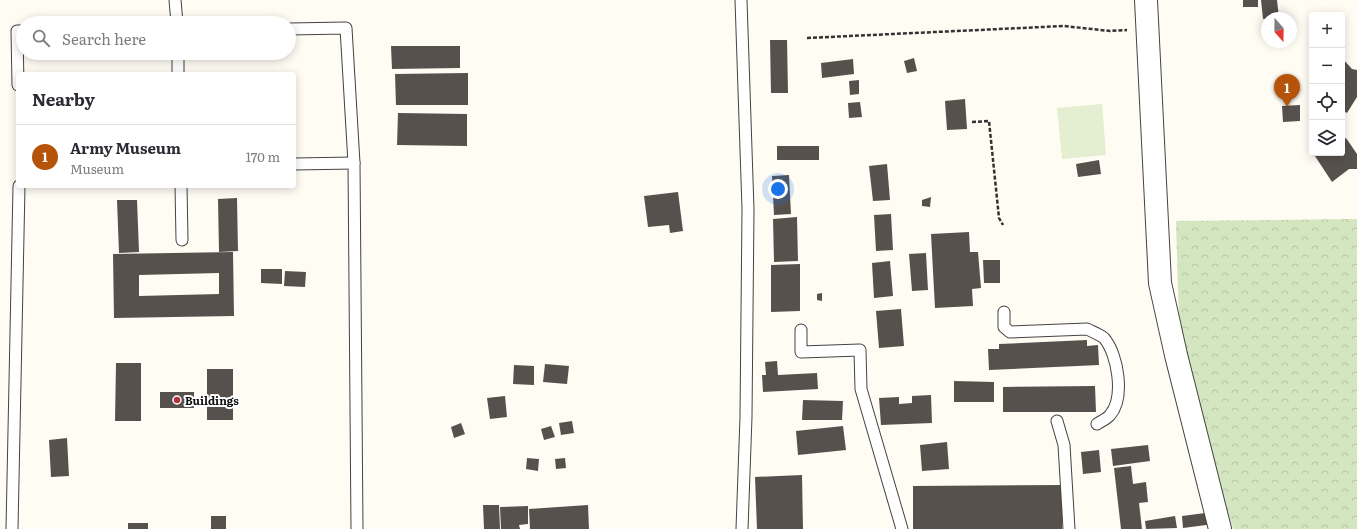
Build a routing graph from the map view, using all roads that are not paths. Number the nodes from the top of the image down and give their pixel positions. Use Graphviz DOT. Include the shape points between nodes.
graph roads {
  1 [pos="175,0"];
  2 [pos="741,0"];
  3 [pos="1146,0"];
  4 [pos="176,16"];
  5 [pos="296,29"];
  6 [pos="18,60"];
  7 [pos="178,60"];
  8 [pos="18,72"];
  9 [pos="178,72"];
  10 [pos="354,163"];
  11 [pos="296,164"];
  12 [pos="19,188"];
  13 [pos="180,188"];
  14 [pos="182,240"];
  15 [pos="1004,312"];
  16 [pos="801,330"];
  17 [pos="1057,421"];
  18 [pos="1097,424"];
  19 [pos="12,529"];
  20 [pos="357,529"];
  21 [pos="742,529"];
  22 [pos="902,529"];
  23 [pos="1069,529"];
  24 [pos="1220,529"];
  1 -- 4 [label="lane"];
  2 -- 21 [label="lane" via="748,209"];
  3 -- 24 [label="street" via="1160,283"];
  5 -- 10 [label="lane" via="346,28"];
  6 -- 8 [label="lane"];
  7 -- 9 [label="lane"];
  10 -- 11 [label="lane"];
  10 -- 20 [label="lane"];
  12 -- 19 [label="lane"];
  13 -- 14 [label="lane"];
  15 -- 18 [label="lane" via="1004,327 1010,332 1087,329 1104,338 1114,354 1118,386 1110,415"];
  16 -- 22 [label="lane" via="801,352 860,350 861,389"];
  17 -- 23 [label="lane" via="1064,445"];
}
